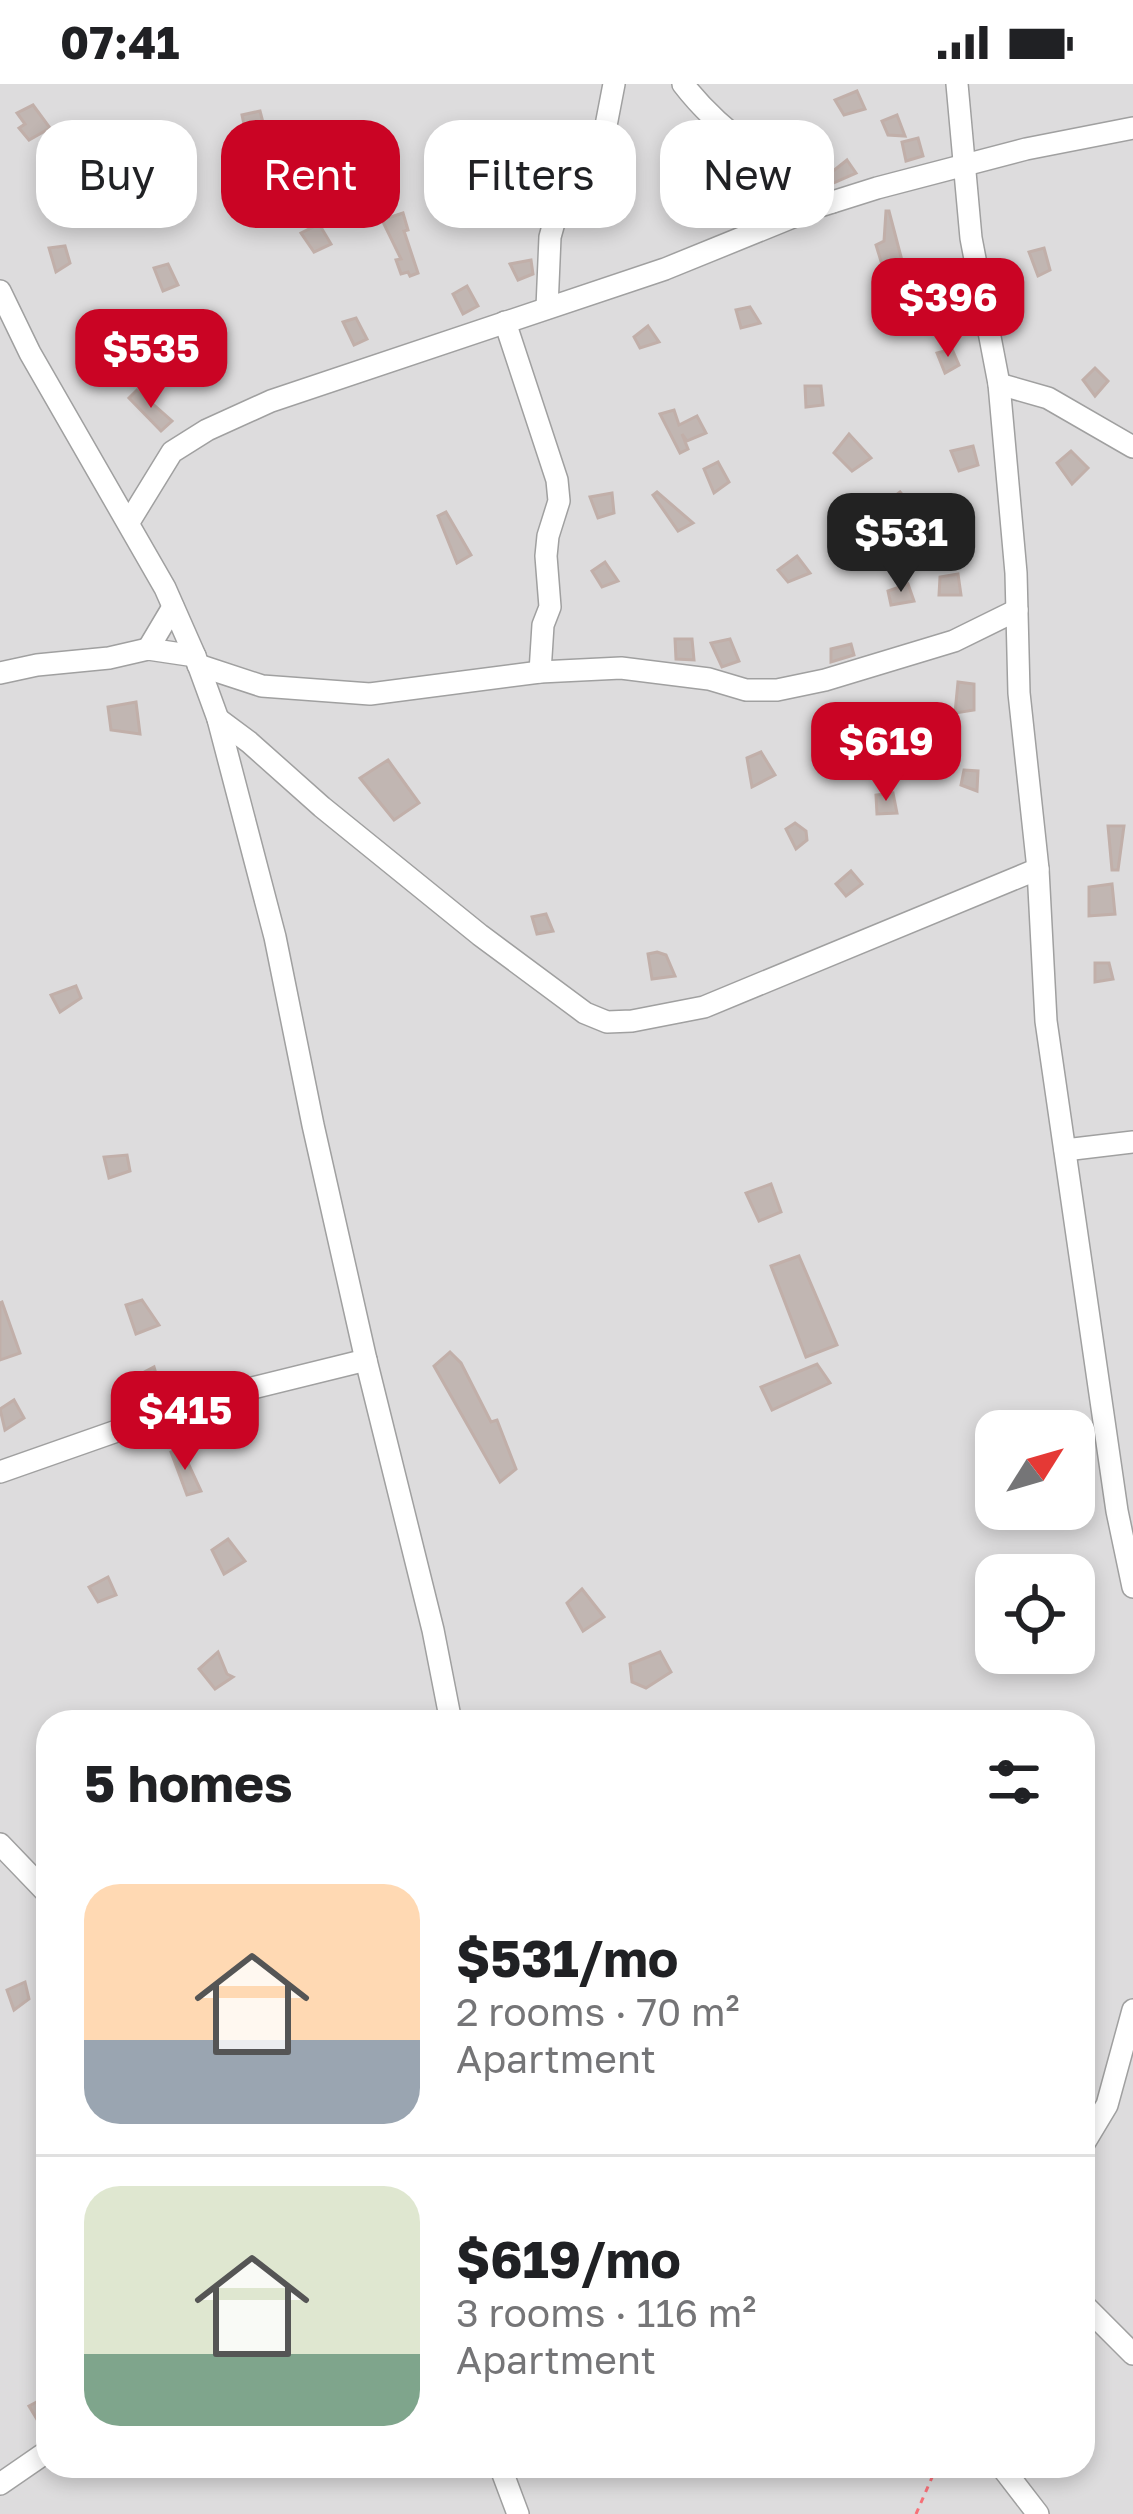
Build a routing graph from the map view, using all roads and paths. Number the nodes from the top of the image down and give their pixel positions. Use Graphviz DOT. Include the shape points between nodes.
graph roads {
  1 [pos="614,84"];
  2 [pos="683,84"];
  3 [pos="957,84"];
  4 [pos="717,120"];
  5 [pos="1133,128"];
  6 [pos="962,166"];
  7 [pos="834,201"];
  8 [pos="767,228"];
  9 [pos="0,292"];
  10 [pos="548,308"];
  11 [pos="505,322"];
  12 [pos="999,384"];
  13 [pos="1133,447"];
  14 [pos="129,523"];
  15 [pos="173,607"];
  16 [pos="1017,610"];
  17 [pos="148,649"];
  18 [pos="197,660"];
  19 [pos="540,672"];
  20 [pos="0,673"];
  21 [pos="218,719"];
  22 [pos="1038,869"];
  23 [pos="1133,1142"];
  24 [pos="1065,1150"];
  25 [pos="366,1360"];
  26 [pos="0,1472"];
  27 [pos="1133,1587"];
  28 [pos="450,1710"];
  29 [pos="0,1844"];
  30 [pos="36,1882"];
  31 [pos="1133,2010"];
  32 [pos="1095,2125"];
  33 [pos="1095,2316"];
  34 [pos="1133,2354"];
  35 [pos="36,2459"];
  36 [pos="504,2478"];
  37 [pos="932,2478"];
  38 [pos="1010,2478"];
  39 [pos="0,2484"];
  40 [pos="518,2514"];
  41 [pos="916,2514"];
  42 [pos="1038,2514"];
  1 -- 10 [label="street" via="598,167 555,219"];
  2 -- 4 [label="street"];
  3 -- 6 [label="street"];
  5 -- 6 [label="street"];
  6 -- 7 [label="street"];
  6 -- 12 [label="street"];
  8 -- 10 [label="street"];
  9 -- 14 [label="street"];
  10 -- 11 [label="street"];
  11 -- 14 [label="street" via="207,430 172,452"];
  11 -- 19 [label="street" via="559,501 548,536 550,607"];
  12 -- 13 [label="street" via="1048,398"];
  12 -- 16 [label="street"];
  14 -- 15 [label="street"];
  15 -- 17 [label="street"];
  15 -- 18 [label="street"];
  16 -- 19 [label="street" via="954,641 777,690 621,668"];
  16 -- 22 [label="street"];
  17 -- 18 [label="street"];
  17 -- 20 [label="street"];
  18 -- 19 [label="street" via="262,686 370,694"];
  18 -- 21 [label="street"];
  21 -- 22 [label="street" via="480,935 607,1022 704,1007"];
  21 -- 25 [label="street" via="275,937"];
  22 -- 24 [label="street" via="1046,1021"];
  23 -- 24 [label="street"];
  24 -- 27 [label="street"];
  25 -- 26 [label="street" via="208,1400"];
  25 -- 28 [label="street"];
  29 -- 30 [label="street"];
  31 -- 32 [label="street"];
  33 -- 34 [label="street"];
  35 -- 39 [label="street"];
  36 -- 40 [label="street"];
  37 -- 41 [label="path"];
  38 -- 42 [label="street"];
}
